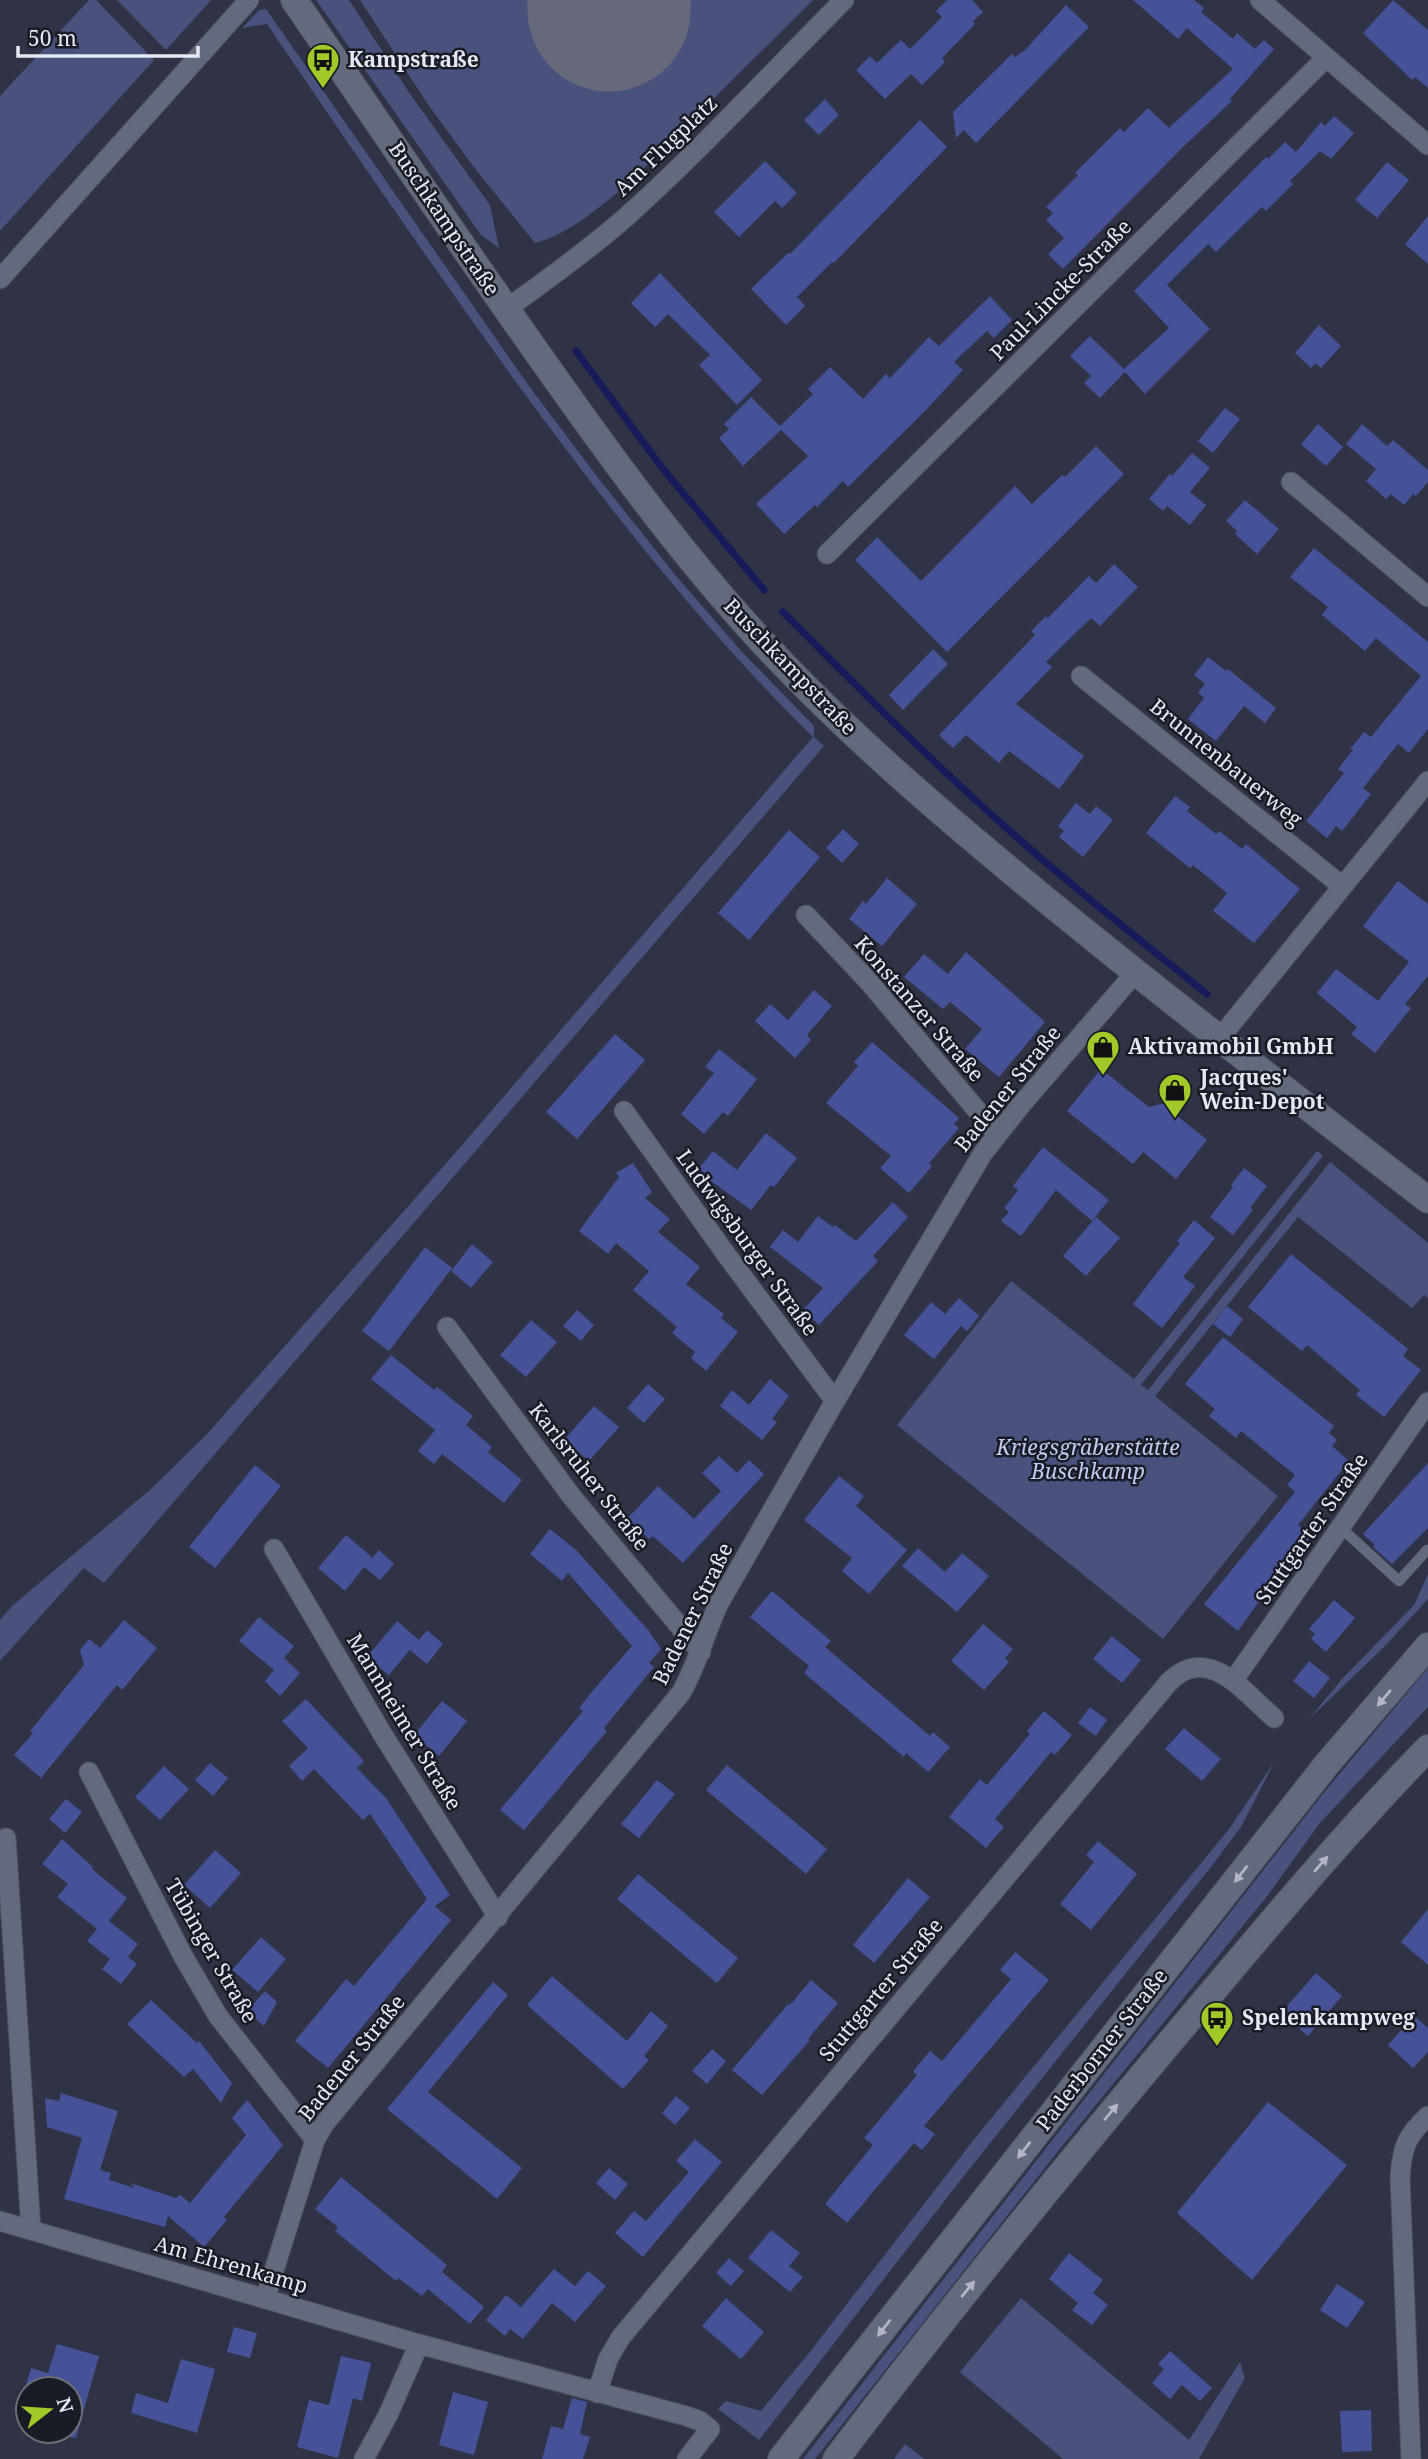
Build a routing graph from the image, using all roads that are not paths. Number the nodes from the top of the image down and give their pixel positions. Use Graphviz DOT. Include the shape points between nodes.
graph roads {
  1 [pos="248,0"];
  2 [pos="294,0"];
  3 [pos="844,0"];
  4 [pos="1260,0"];
  5 [pos="1326,58"];
  6 [pos="1428,145"];
  7 [pos="0,279"];
  8 [pos="506,309"];
  9 [pos="1291,482"];
  10 [pos="827,554"];
  11 [pos="1428,597"];
  12 [pos="1081,676"];
  13 [pos="1428,781"];
  14 [pos="1342,886"];
  15 [pos="806,915"];
  16 [pos="1135,973"];
  17 [pos="1219,1039"];
  18 [pos="624,1111"];
  19 [pos="997,1134"];
  20 [pos="1428,1200"];
  21 [pos="447,1327"];
  22 [pos="835,1401"];
  23 [pos="1428,1402"];
  24 [pos="1340,1527"];
  25 [pos="274,1549"];
  26 [pos="1427,1550"];
  27 [pos="1428,1646"];
  28 [pos="701,1652"];
  29 [pos="1233,1681"];
  30 [pos="1274,1718"];
  31 [pos="1428,1748"];
  32 [pos="89,1772"];
  33 [pos="6,1838"];
  34 [pos="498,1917"];
  35 [pos="1428,2116"];
  36 [pos="315,2140"];
  37 [pos="0,2221"];
  38 [pos="31,2230"];
  39 [pos="265,2299"];
  40 [pos="419,2344"];
  41 [pos="597,2393"];
  42 [pos="364,2459"];
  43 [pos="687,2459"];
  44 [pos="781,2459"];
  45 [pos="836,2459"];
  46 [pos="1411,2459"];
  1 -- 7 [label="street"];
  2 -- 8 [label="main road, Buschkampstraße"];
  3 -- 8 [label="street, Am Flugplatz" via="623,219"];
  4 -- 5 [label="street"];
  5 -- 6 [label="street"];
  5 -- 10 [label="street, Paul-Lincke-Straße"];
  8 -- 16 [label="main road, Buschkampstraße" via="616,464 747,626 900,778"];
  9 -- 11 [label="street"];
  12 -- 14 [label="street, Brunnenbauerweg"];
  13 -- 14 [label="street"];
  14 -- 17 [label="street"];
  15 -- 19 [label="street, Konstanzer Straße"];
  16 -- 17 [label="main road, Buschkampstraße"];
  16 -- 19 [label="street, Badener Straße"];
  17 -- 20 [label="main road, Buschkampstraße"];
  18 -- 22 [label="street, Ludwigsburger Straße"];
  19 -- 22 [label="street, Badener Straße"];
  21 -- 28 [label="street, Karlsruher Straße" via="572,1497"];
  22 -- 28 [label="street, Badener Straße" via="718,1605"];
  23 -- 24 [label="street, Stuttgarter Straße"];
  24 -- 26 [label="lane" via="1399,1581"];
  24 -- 29 [label="street, Stuttgarter Straße"];
  25 -- 34 [label="street, Mannheimer Straße" via="383,1735"];
  27 -- 44 [label="main road, Paderborner Straße, one-way" via="1327,1765"];
  28 -- 34 [label="street, Badener Straße" via="681,1693"];
  29 -- 30 [label="street, Stuttgarter Straße"];
  29 -- 41 [label="street, Stuttgarter Straße" via="1203,1666 1183,1671 1169,1682 621,2337"];
  45 -- 31 [label="main road, Paderborner Straße, one-way" via="1091,2136 1296,1893"];
  32 -- 36 [label="street, Tübinger Straße" via="218,2016"];
  33 -- 38 [label="street"];
  34 -- 36 [label="street, Badener Straße"];
  35 -- 46 [label="street" via="1406,2141 1401,2155"];
  36 -- 39 [label="street, Badener Straße"];
  37 -- 38 [label="street, Am Ehrenkamp"];
  38 -- 39 [label="street, Am Ehrenkamp"];
  39 -- 40 [label="street, Am Ehrenkamp"];
  40 -- 41 [label="street, Am Ehrenkamp"];
  40 -- 42 [label="street"];
  41 -- 43 [label="street, Am Ehrenkamp" via="700,2421 710,2429"];
}
